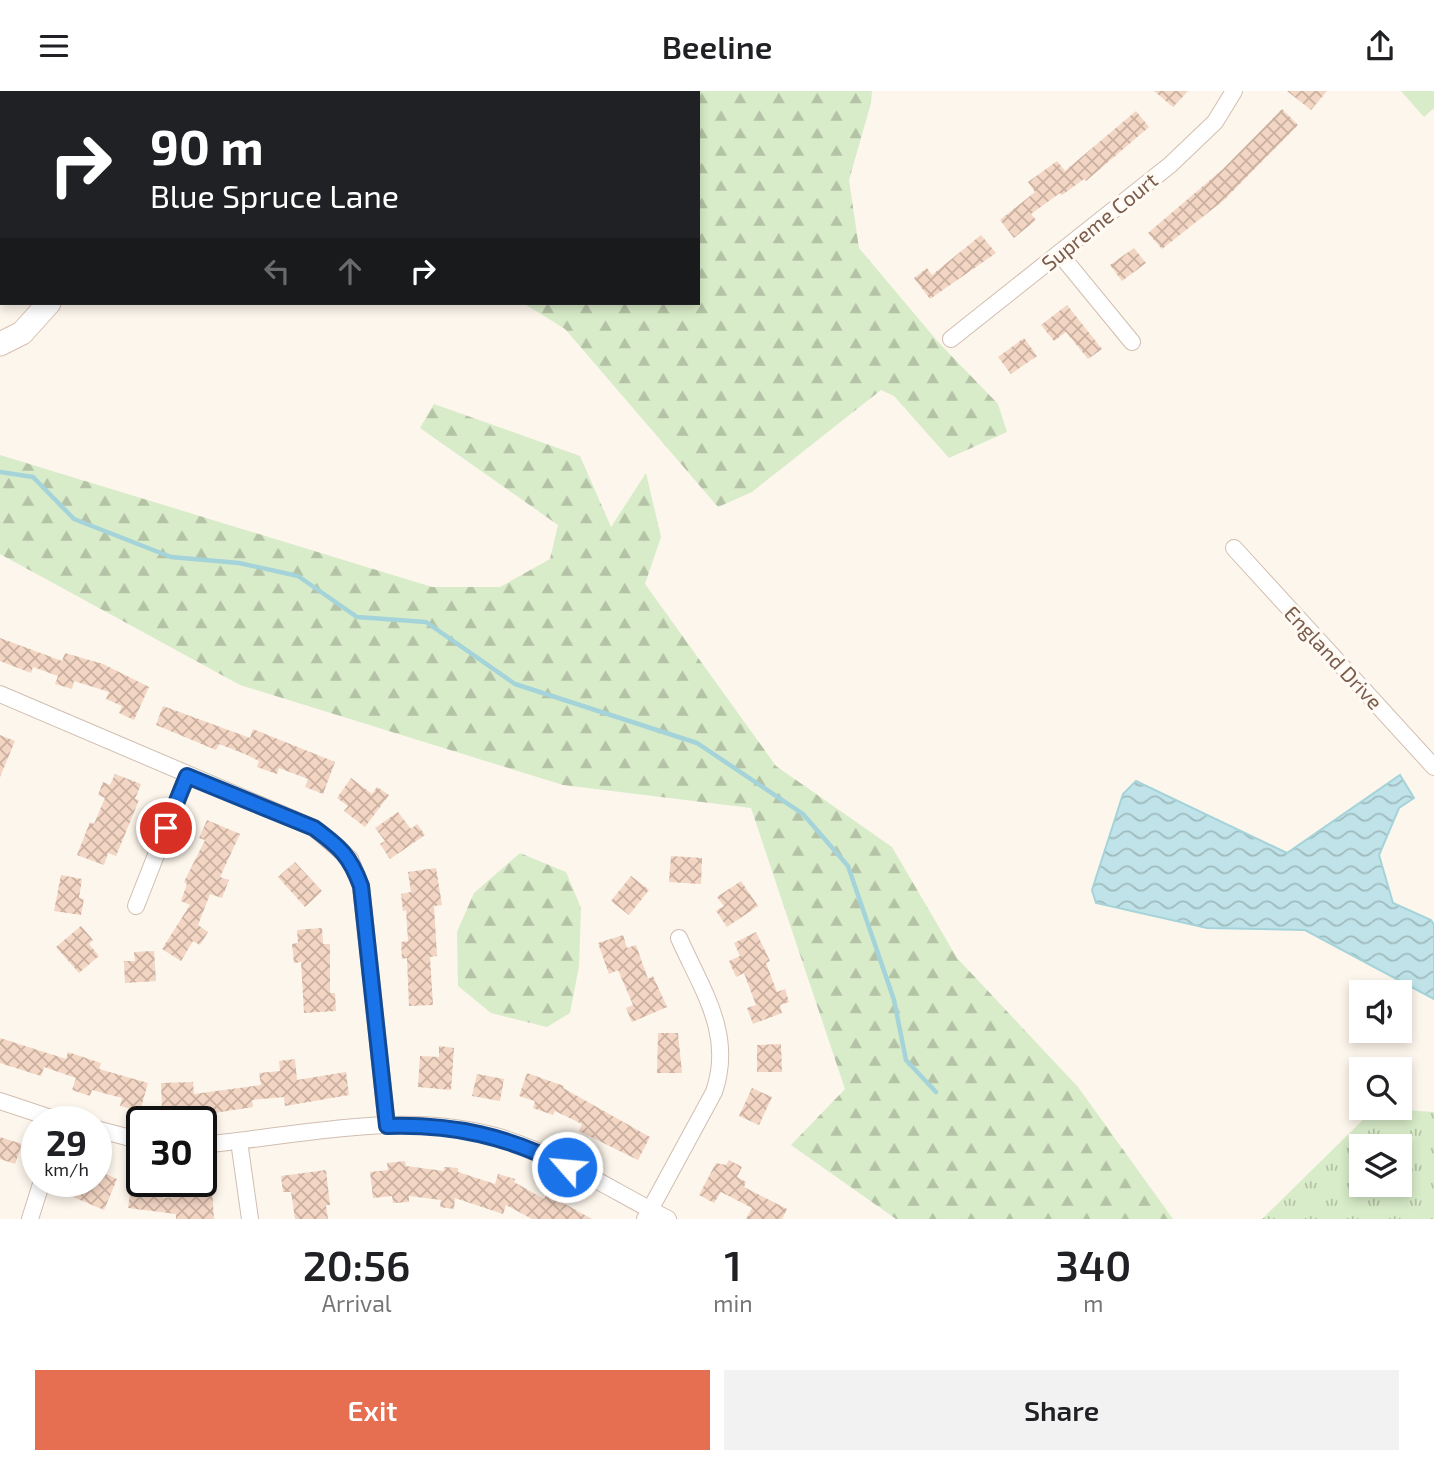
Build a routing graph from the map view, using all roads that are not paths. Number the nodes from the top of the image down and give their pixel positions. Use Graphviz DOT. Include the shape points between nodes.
graph roads {
  1 [pos="1234,91"];
  2 [pos="1059,253"];
  3 [pos="47,305"];
  4 [pos="951,339"];
  5 [pos="1132,342"];
  6 [pos="0,344"];
  7 [pos="1234,548"];
  8 [pos="0,694"];
  9 [pos="1434,767"];
  10 [pos="187,776"];
  11 [pos="136,906"];
  12 [pos="679,938"];
  13 [pos="0,1101"];
  14 [pos="21,1108"];
  15 [pos="387,1126"];
  16 [pos="239,1141"];
  17 [pos="217,1143"];
  18 [pos="37,1197"];
  19 [pos="647,1214"];
  20 [pos="30,1219"];
  21 [pos="250,1219"];
  22 [pos="668,1219"];
  1 -- 2 [label="street, Supreme Court" via="1202,136"];
  2 -- 4 [label="street, Supreme Court"];
  2 -- 5 [label="street"];
  3 -- 6 [label="street" via="22,333"];
  7 -- 9 [label="street, England Drive"];
  8 -- 10 [label="street"];
  10 -- 11 [label="street"];
  10 -- 15 [label="street" via="314,828 350,859 365,909"];
  12 -- 19 [label="street" via="721,1037 722,1071 715,1092"];
  13 -- 14 [label="street"];
  15 -- 16 [label="street"];
  15 -- 19 [label="street" via="445,1126 499,1137 546,1156"];
  16 -- 17 [label="street"];
  16 -- 21 [label="street"];
  18 -- 20 [label="street"];
  19 -- 22 [label="street"];
}
